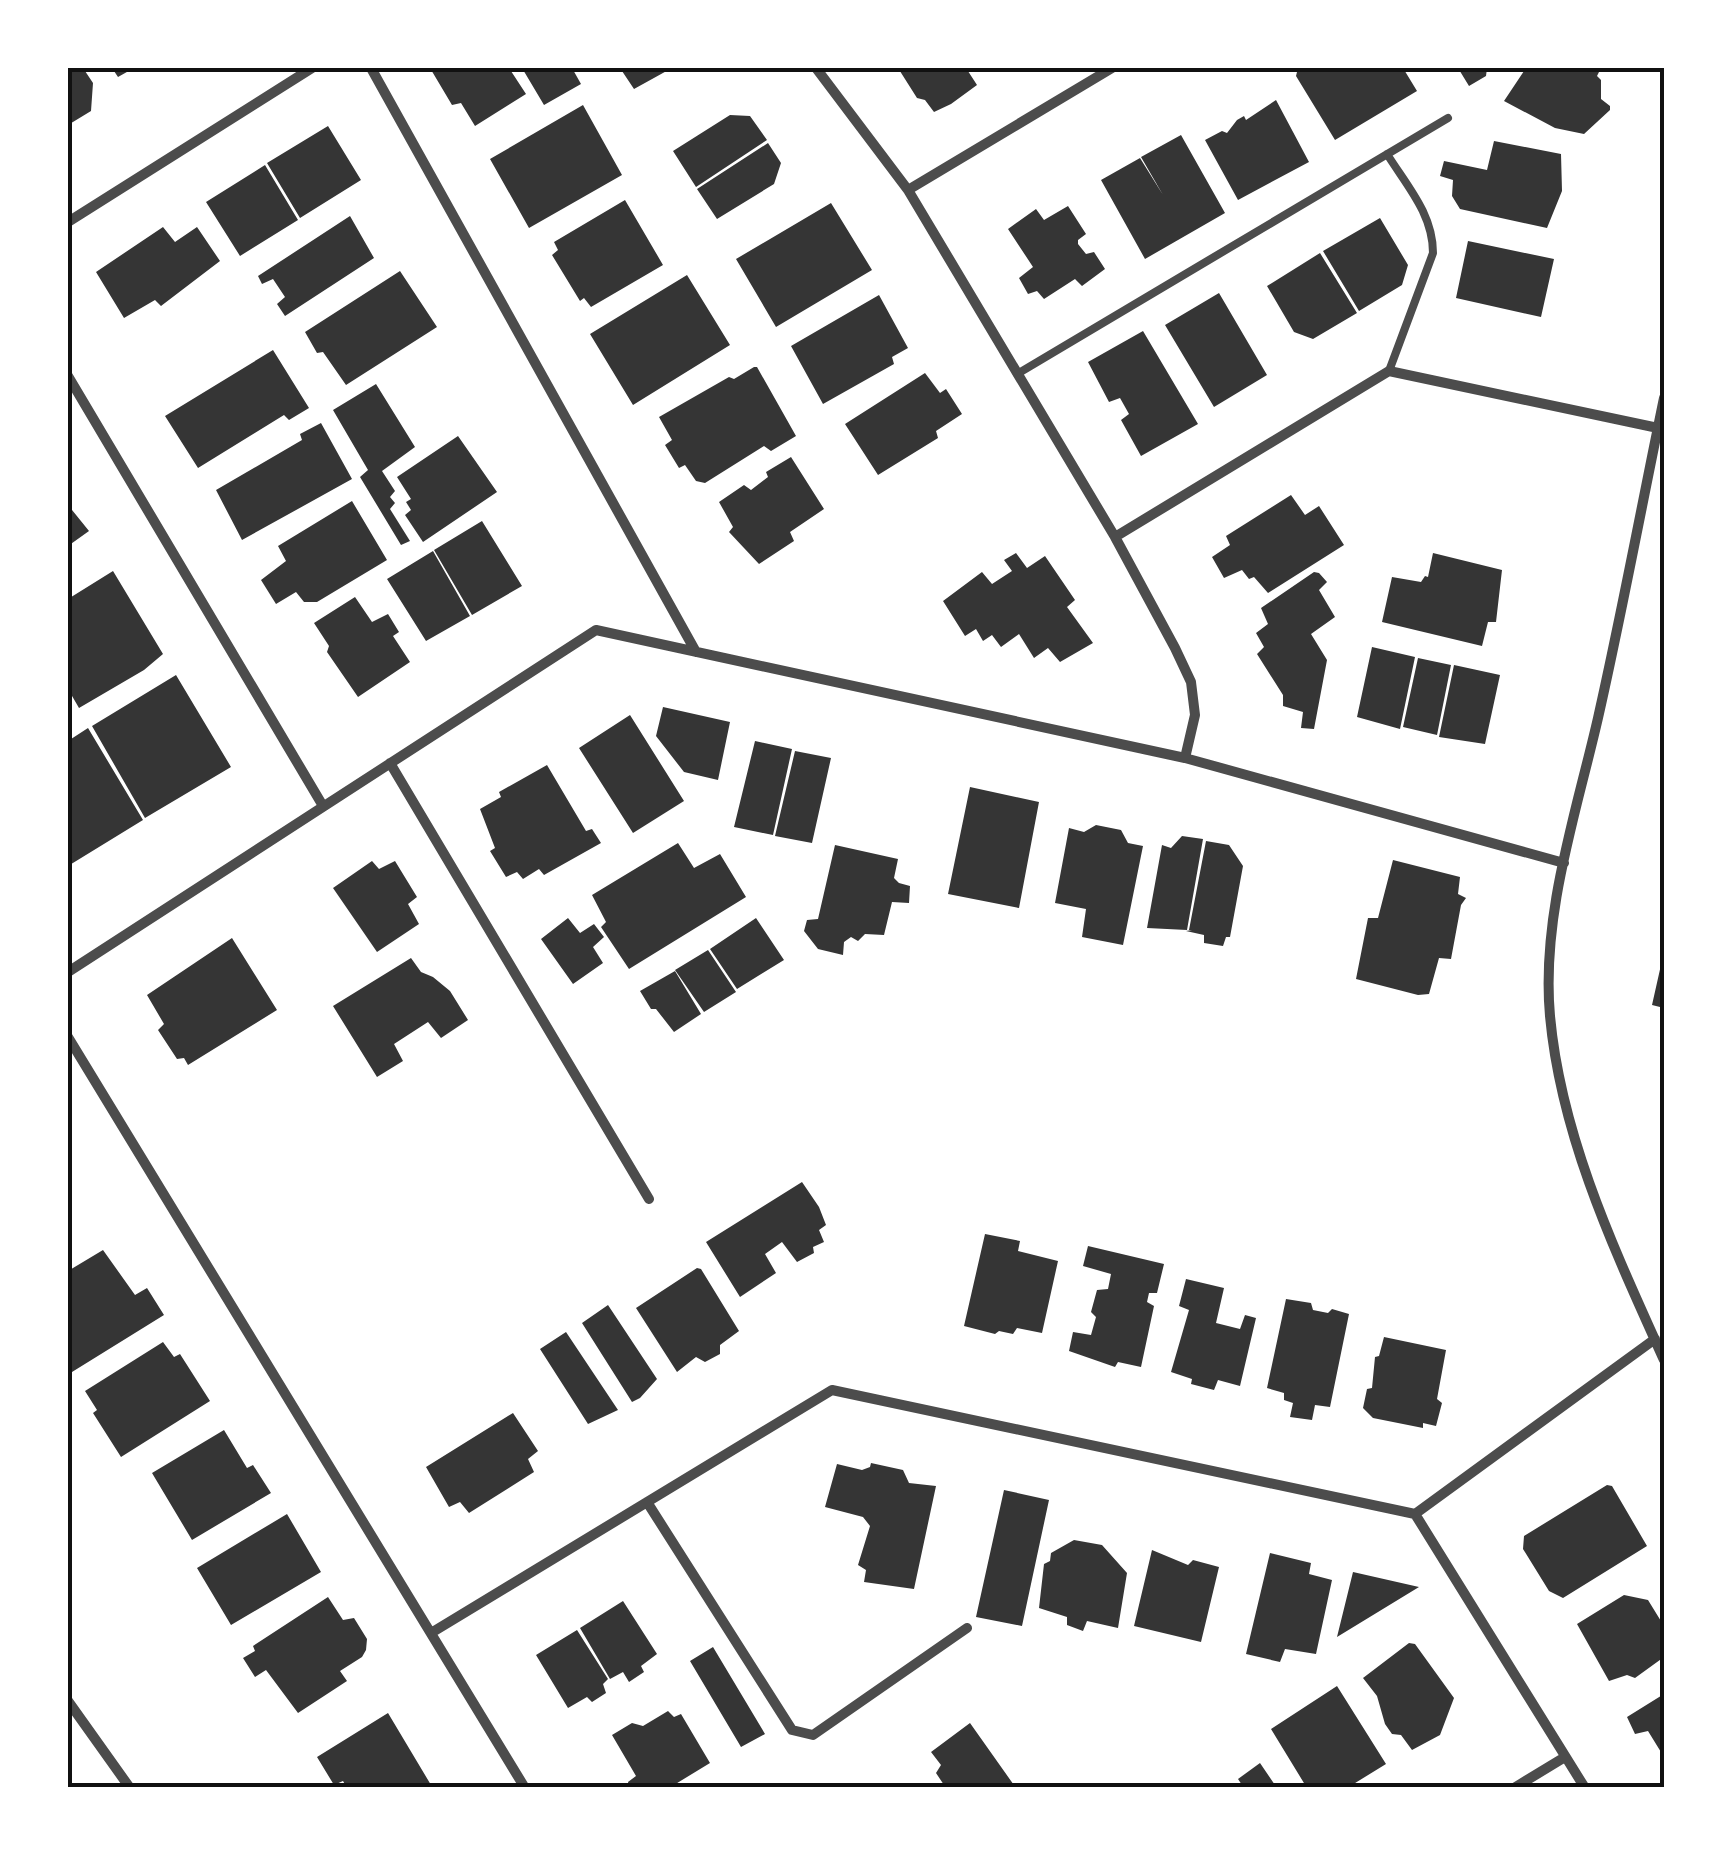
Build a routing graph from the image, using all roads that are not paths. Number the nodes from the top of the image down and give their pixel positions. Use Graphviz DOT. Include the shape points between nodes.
graph roads {
  1 [pos="312,68"];
  2 [pos="372,68"];
  3 [pos="816,68"];
  4 [pos="1112,68"];
  5 [pos="1448,118"];
  6 [pos="1386,154"];
  7 [pos="908,190"];
  8 [pos="68,222"];
  9 [pos="1390,372"];
  10 [pos="1017,374"];
  11 [pos="68,376"];
  12 [pos="1664,398"];
  13 [pos="1658,428"];
  14 [pos="1115,537"];
  15 [pos="696,652"];
  16 [pos="1186,758"];
  17 [pos="390,764"];
  18 [pos="324,806"];
  19 [pos="1564,863"];
  20 [pos="68,972"];
  21 [pos="68,1038"];
  22 [pos="649,1199"];
  23 [pos="1655,1338"];
  24 [pos="1664,1360"];
  25 [pos="648,1502"];
  26 [pos="1414,1514"];
  27 [pos="966,1628"];
  28 [pos="431,1633"];
  29 [pos="68,1702"];
  30 [pos="1565,1756"];
  31 [pos="525,1787"];
  32 [pos="130,1788"];
  33 [pos="1514,1788"];
  34 [pos="1585,1788"];
  1 -- 8 [label="street"];
  2 -- 15 [label="street"];
  3 -- 7 [label="street"];
  4 -- 7 [label="street"];
  5 -- 6 [label="lane"];
  6 -- 9 [label="lane" via="1433,234 1433,253"];
  6 -- 10 [label="lane"];
  7 -- 10 [label="street"];
  9 -- 13 [label="street"];
  9 -- 14 [label="street"];
  10 -- 14 [label="street"];
  11 -- 18 [label="street"];
  12 -- 13 [label="street"];
  13 -- 19 [label="street"];
  14 -- 16 [label="street" via="1191,682 1195,715"];
  15 -- 16 [label="street"];
  15 -- 17 [label="street" via="596,630"];
  16 -- 19 [label="street"];
  17 -- 18 [label="street"];
  17 -- 22 [label="street"];
  18 -- 20 [label="street"];
  19 -- 23 [label="street" via="1550,976 1560,1089 1618,1258"];
  21 -- 28 [label="street"];
  23 -- 24 [label="street"];
  23 -- 26 [label="street"];
  25 -- 26 [label="street" via="832,1390"];
  25 -- 27 [label="street" via="792,1730 813,1735"];
  25 -- 28 [label="street"];
  26 -- 30 [label="street"];
  28 -- 31 [label="street"];
  29 -- 32 [label="street"];
  30 -- 33 [label="street"];
  30 -- 34 [label="street"];
}
